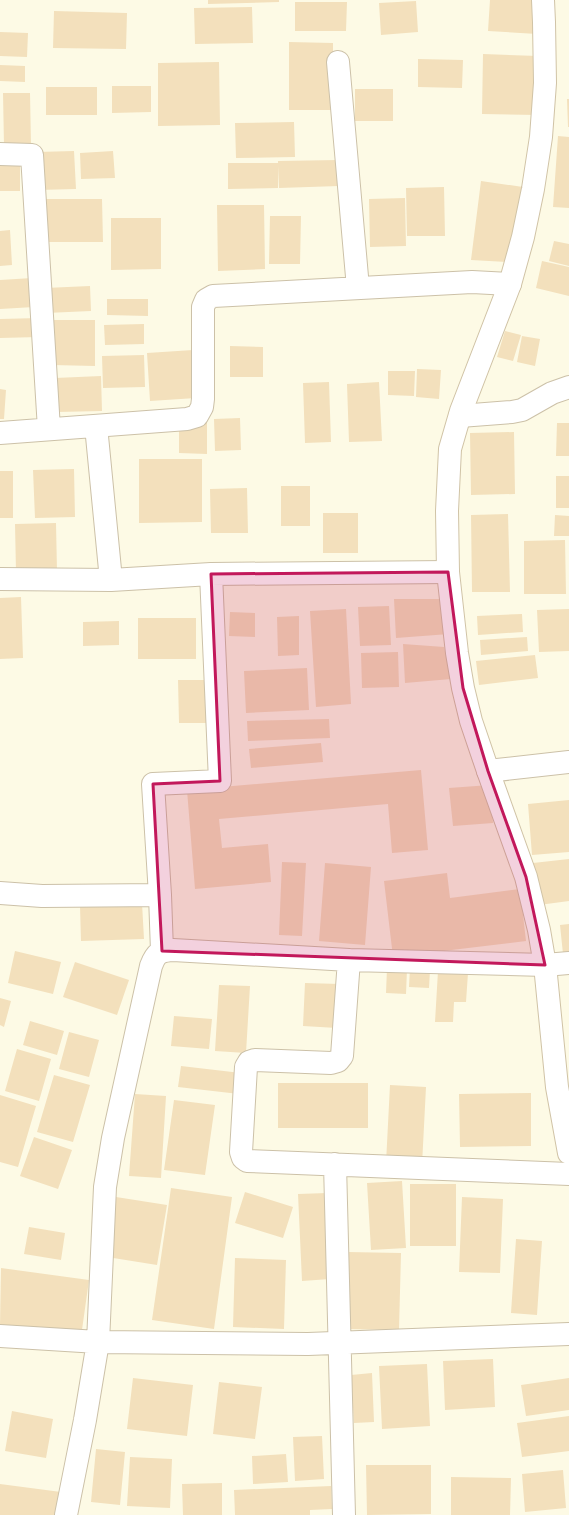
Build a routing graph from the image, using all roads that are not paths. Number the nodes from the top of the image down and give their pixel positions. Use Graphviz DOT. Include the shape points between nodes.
graph roads {
  1 [pos="543,0"];
  2 [pos="338,62"];
  3 [pos="0,154"];
  4 [pos="510,284"];
  5 [pos="358,288"];
  6 [pos="569,388"];
  7 [pos="460,416"];
  8 [pos="96,426"];
  9 [pos="49,429"];
  10 [pos="0,433"];
  11 [pos="448,572"];
  12 [pos="211,574"];
  13 [pos="0,579"];
  14 [pos="111,580"];
  15 [pos="569,762"];
  16 [pos="488,771"];
  17 [pos="0,893"];
  18 [pos="160,894"];
  19 [pos="162,951"];
  20 [pos="349,960"];
  21 [pos="569,963"];
  22 [pos="545,965"];
  23 [pos="563,1086"];
  24 [pos="569,1154"];
  25 [pos="335,1164"];
  26 [pos="569,1174"];
  27 [pos="569,1334"];
  28 [pos="0,1336"];
  29 [pos="98,1342"];
  30 [pos="340,1344"];
  31 [pos="66,1515"];
  32 [pos="344,1515"];
  1 -- 4 [label="street" via="545,83 540,137 523,237"];
  2 -- 5 [label="street"];
  3 -- 9 [label="street" via="32,155"];
  4 -- 5 [label="street" via="472,282"];
  4 -- 7 [label="street"];
  5 -- 8 [label="street" via="213,296 206,300 203,307 203,399 197,416 187,419"];
  6 -- 7 [label="street" via="552,393 522,410"];
  7 -- 11 [label="street" via="450,449"];
  8 -- 9 [label="street"];
  8 -- 14 [label="street"];
  9 -- 10 [label="street"];
  11 -- 12 [label="street"];
  11 -- 16 [label="street" via="463,688"];
  12 -- 14 [label="street"];
  12 -- 18 [label="street" via="220,781 153,784"];
  13 -- 14 [label="street"];
  15 -- 16 [label="street"];
  16 -- 22 [label="street" via="526,877"];
  17 -- 18 [label="street" via="42,896"];
  18 -- 19 [label="street"];
  19 -- 20 [label="street"];
  19 -- 29 [label="street" via="155,956 151,966 113,1138 105,1187"];
  20 -- 22 [label="street"];
  20 -- 25 [label="street" via="342,1056 338,1061 331,1063 255,1060 249,1062 246,1067 241,1152 243,1158 247,1161"];
  21 -- 22 [label="street"];
  22 -- 23 [label="street"];
  23 -- 24 [label="street"];
  25 -- 26 [label="street"];
  25 -- 30 [label="street"];
  27 -- 30 [label="street"];
  28 -- 29 [label="street"];
  29 -- 30 [label="street"];
  29 -- 31 [label="street"];
  30 -- 32 [label="street"];
}
